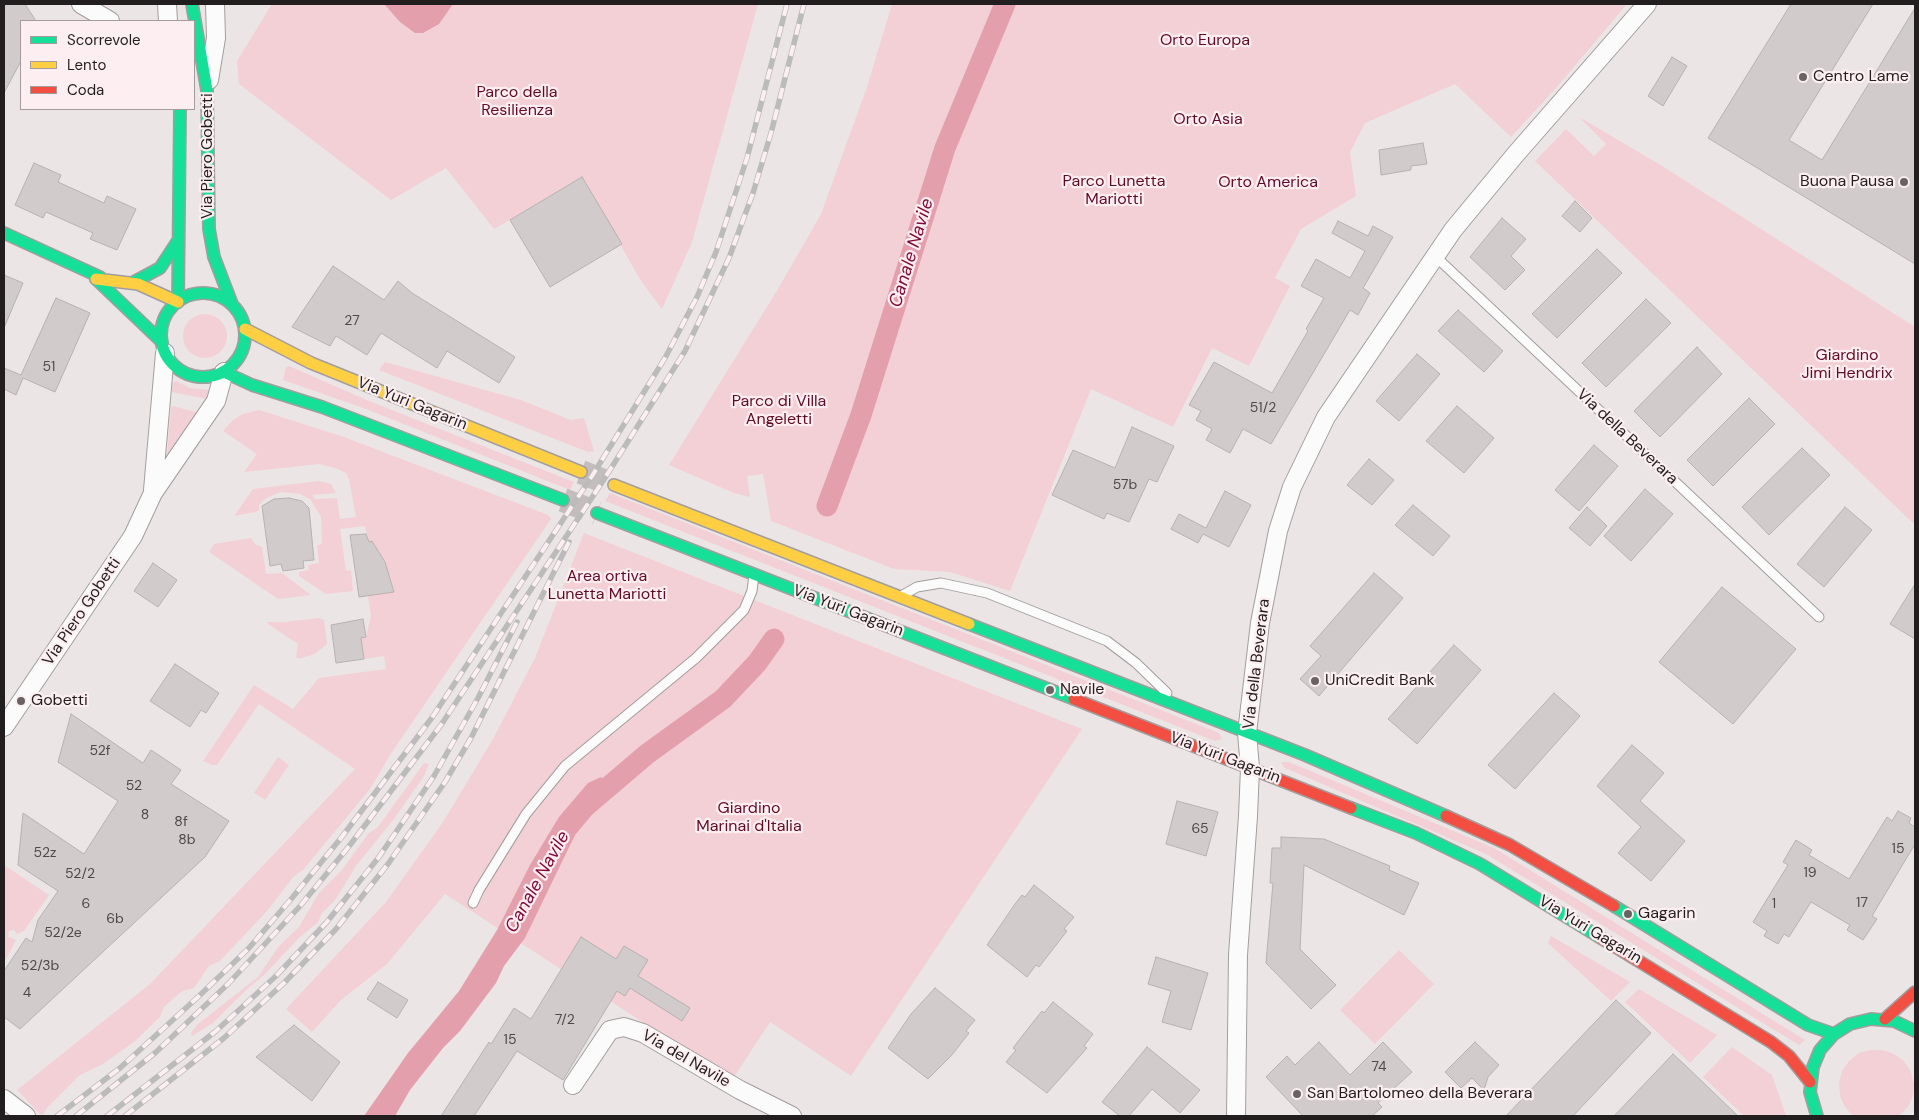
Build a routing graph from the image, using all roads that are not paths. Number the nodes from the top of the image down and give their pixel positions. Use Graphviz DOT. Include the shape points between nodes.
graph roads {
  1 [pos="81,4"];
  2 [pos="192,4"];
  3 [pos="215,4"];
  4 [pos="1646,4"];
  5 [pos="108,20"];
  6 [pos="190,20"];
  7 [pos="195,20"];
  8 [pos="195,21"];
  9 [pos="207,90"];
  10 [pos="175,110"];
  11 [pos="180,110"];
  12 [pos="178,128"];
  13 [pos="4,233"];
  14 [pos="177,242"];
  15 [pos="1435,256"];
  16 [pos="96,278"];
  17 [pos="132,283"];
  18 [pos="178,302"];
  19 [pos="232,304"];
  20 [pos="245,329"];
  21 [pos="164,347"];
  22 [pos="224,372"];
  23 [pos="581,472"];
  24 [pos="614,485"];
  25 [pos="153,492"];
  26 [pos="563,500"];
  27 [pos="597,513"];
  28 [pos="754,574"];
  29 [pos="900,597"];
  30 [pos="1819,617"];
  31 [pos="1184,708"];
  32 [pos="4,727"];
  33 [pos="1247,733"];
  34 [pos="1250,768"];
  35 [pos="473,903"];
  36 [pos="1915,992"];
  37 [pos="1885,1019"];
  38 [pos="1915,1031"];
  39 [pos="1834,1034"];
  40 [pos="1810,1082"];
  41 [pos="573,1085"];
  42 [pos="4,1099"];
  43 [pos="26,1116"];
  44 [pos="792,1116"];
  45 [pos="1236,1116"];
  46 [pos="1817,1116"];
  1 -- 5 [label="street"];
  2 -- 6 [label="main road"];
  2 -- 7 [label="main road"];
  3 -- 9 [label="street, Via Piero Gobetti" via="215,51"];
  4 -- 15 [label="street, Via della Beverara" via="1473,204"];
  8 -- 9 [label="main road"];
  9 -- 19 [label="main road, Via Piero Gobetti" via="209,229 214,257"];
  10 -- 12 [label="street, Via Piero Gobetti"];
  11 -- 12 [label="main road"];
  12 -- 14 [label="main road, Via Piero Gobetti"];
  13 -- 16 [label="main road" via="100,277"];
  14 -- 17 [label="main road" via="160,268"];
  14 -- 18 [label="main road, Via Piero Gobetti"];
  15 -- 30 [label="lane, Via della Beverara"];
  15 -- 33 [label="street, Via della Beverara" via="1326,417 1292,487 1278,531 1260,623"];
  16 -- 17 [label="main road"];
  16 -- 21 [label="main road"];
  17 -- 18 [label="main road"];
  18 -- 19 [label="main road" via="198,294 210,294"];
  18 -- 21 [label="main road" via="164,320"];
  19 -- 20 [label="main road"];
  20 -- 22 [label="main road" via="243,349 237,361"];
  20 -- 23 [label="main road, Via Yuri Gagarin" via="311,363"];
  21 -- 22 [label="main road" via="173,364 186,374 199,377"];
  21 -- 25 [label="street, Via Piero Gobetti"];
  22 -- 25 [label="street, Via Piero Gobetti" via="220,393 213,406"];
  22 -- 26 [label="main road"];
  24 -- 29 [label="main road, Via Yuri Gagarin"];
  25 -- 32 [label="street, Via Piero Gobetti" via="133,536"];
  27 -- 28 [label="main road, Via Yuri Gagarin"];
  28 -- 34 [label="main road, Via Yuri Gagarin"];
  28 -- 35 [label="lane" via="752,591 744,610 696,658 565,766 526,814"];
  29 -- 31 [label="main road, Via Yuri Gagarin"];
  29 -- 31 [label="lane" via="917,586 955,585 987,593 1092,634 1136,663"];
  31 -- 33 [label="main road, Via Yuri Gagarin"];
  33 -- 34 [label="street, Via della Beverara"];
  33 -- 39 [label="main road, Via Yuri Gagarin" via="1510,845 1808,1025"];
  34 -- 40 [label="main road, Via Yuri Gagarin" via="1416,833 1480,864 1771,1042 1789,1056"];
  34 -- 45 [label="street, Via della Beverara" via="1238,955"];
  36 -- 37 [label="main road"];
  37 -- 38 [label="main road"];
  37 -- 39 [label="main road" via="1860,1021"];
  39 -- 40 [label="main road" via="1817,1056"];
  40 -- 46 [label="main road"];
  41 -- 44 [label="street, Via del Navile" via="610,1030 624,1027 643,1033 732,1086"];
  42 -- 43 [label="street"];
}
